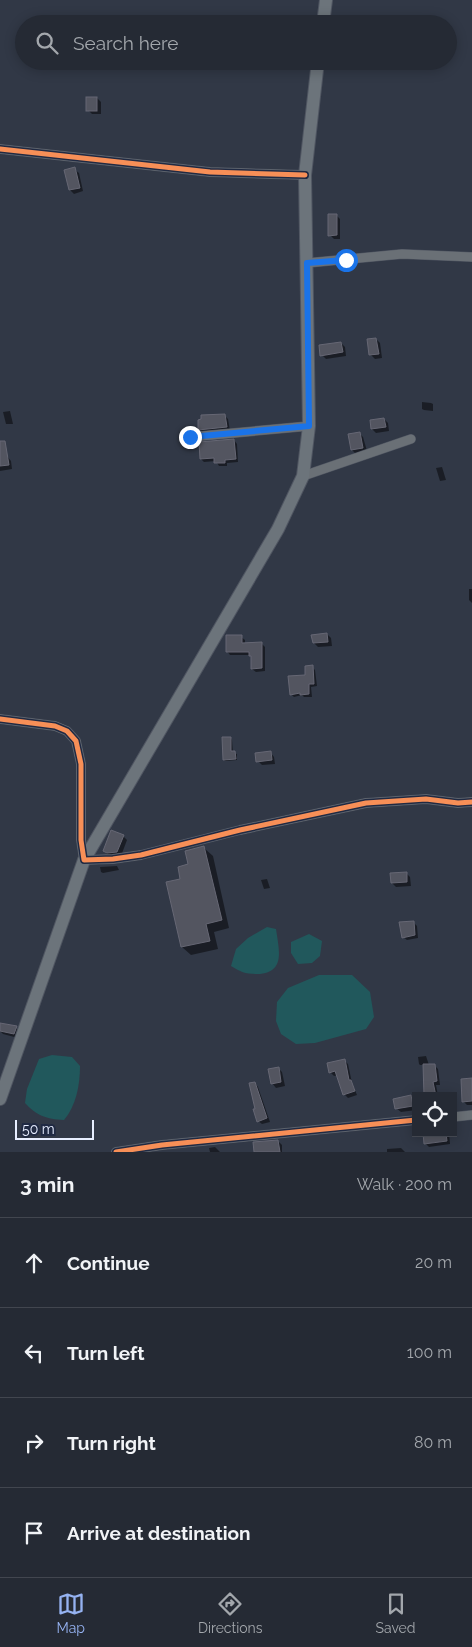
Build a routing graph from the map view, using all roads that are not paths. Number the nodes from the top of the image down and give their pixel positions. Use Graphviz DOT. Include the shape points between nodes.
graph roads {
  1 [pos="326,0"];
  2 [pos="324,15"];
  3 [pos="317,70"];
  4 [pos="0,149"];
  5 [pos="305,175"];
  6 [pos="472,257"];
  7 [pos="307,263"];
  8 [pos="309,426"];
  9 [pos="190,437"];
  10 [pos="411,438"];
  11 [pos="303,476"];
  12 [pos="0,719"];
  13 [pos="472,802"];
  14 [pos="84,860"];
  15 [pos="0,1099"];
  16 [pos="472,1115"];
  17 [pos="457,1117"];
  18 [pos="412,1120"];
  19 [pos="116,1152"];
  1 -- 2 [label="main road"];
  3 -- 5 [label="main road"];
  4 -- 5 [label="street" via="210,172"];
  5 -- 7 [label="main road"];
  6 -- 7 [label="street" via="402,254"];
  7 -- 8 [label="main road"];
  8 -- 9 [label="street"];
  8 -- 11 [label="main road"];
  10 -- 11 [label="street"];
  11 -- 14 [label="main road" via="278,530"];
  12 -- 14 [label="street" via="55,726 67,731 76,741 81,764"];
  13 -- 14 [label="street" via="426,799 366,803 141,855"];
  14 -- 15 [label="main road"];
  16 -- 17 [label="street"];
  18 -- 19 [label="street"];
}
